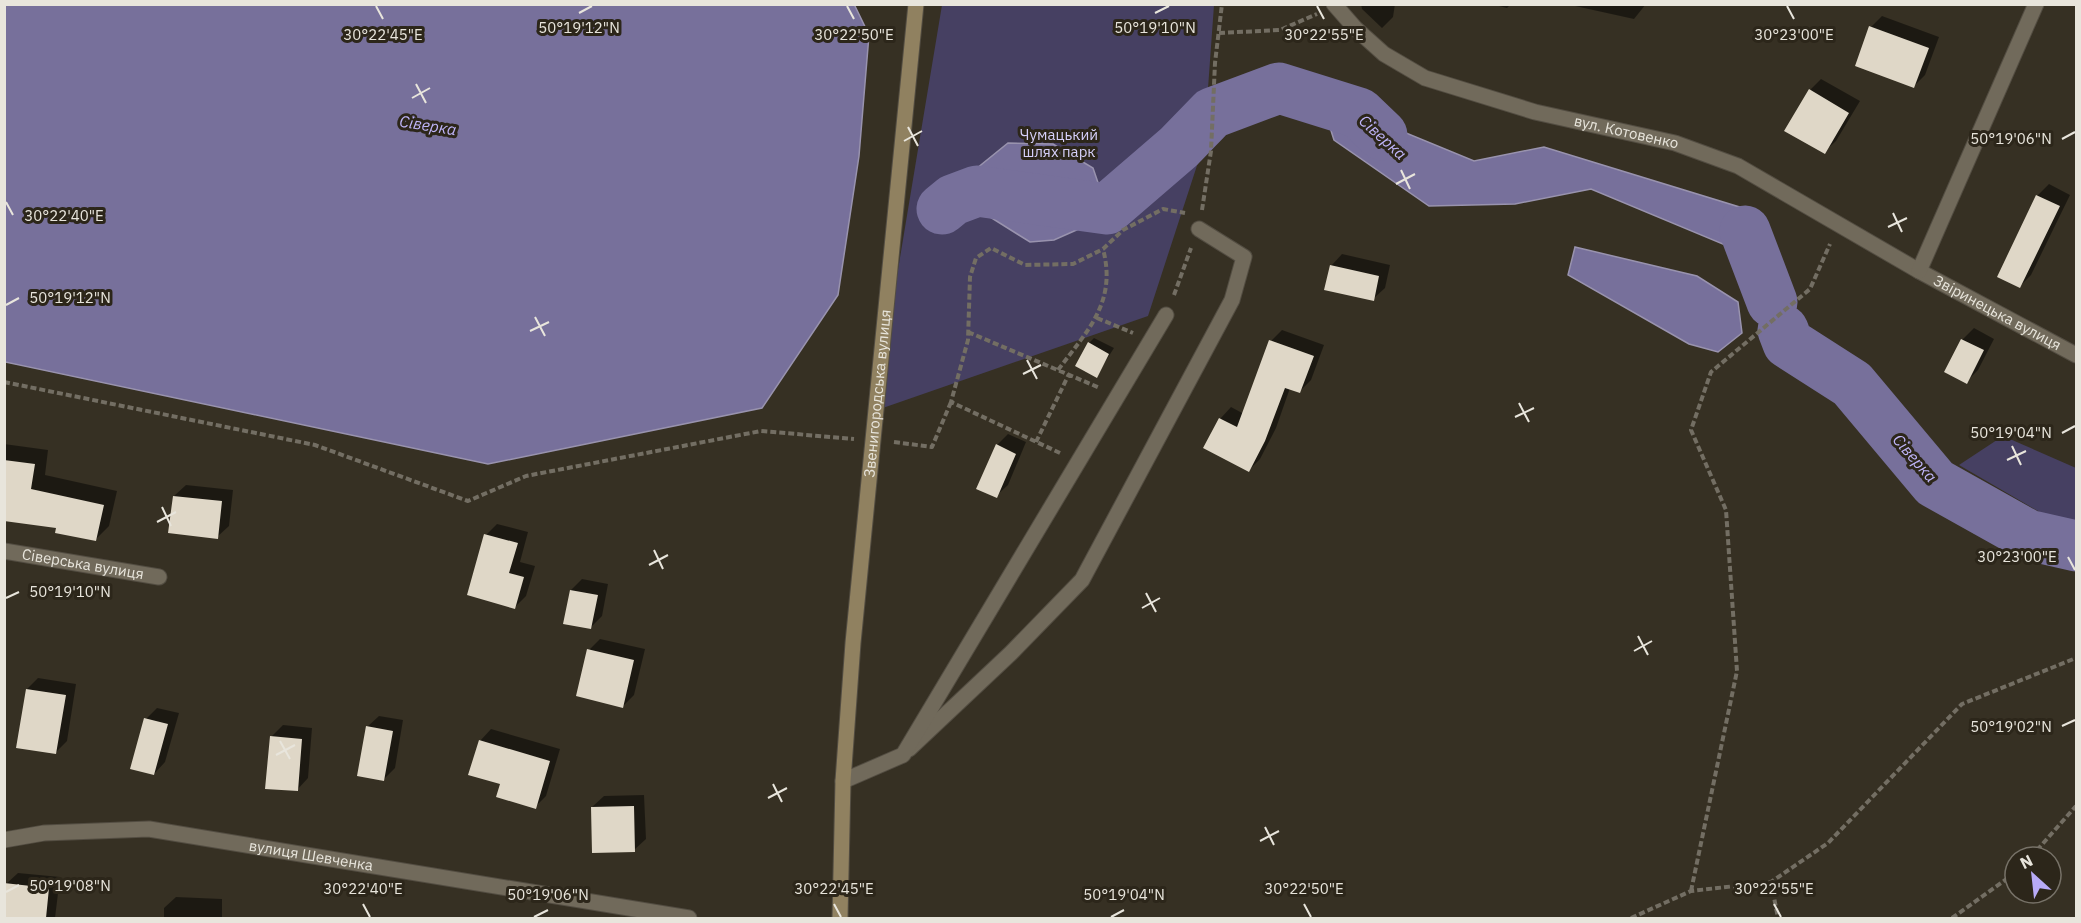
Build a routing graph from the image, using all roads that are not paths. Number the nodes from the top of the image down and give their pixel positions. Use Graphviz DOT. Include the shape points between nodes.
graph roads {
  1 [pos="916,4"];
  2 [pos="2036,4"];
  3 [pos="1335,5"];
  4 [pos="1199,229"];
  5 [pos="1919,271"];
  6 [pos="1166,315"];
  7 [pos="2076,354"];
  8 [pos="4,551"];
  9 [pos="159,577"];
  10 [pos="903,755"];
  11 [pos="843,782"];
  12 [pos="4,840"];
  13 [pos="689,918"];
  14 [pos="840,918"];
  1 -- 11 [label="street, Звенигородська вулиця" via="860,557"];
  2 -- 5 [label="street"];
  3 -- 5 [label="street, вул. Котовенко" via="1384,54 1425,78 1535,112 1676,143 1710,155 1761,177"];
  4 -- 10 [label="street" via="1244,257 1232,300 1082,580"];
  5 -- 7 [label="street, Звіринецька вулиця"];
  6 -- 10 [label="street"];
  8 -- 9 [label="street, Сіверська вулиця"];
  10 -- 11 [label="street"];
  11 -- 14 [label="street, Звенигородська вулиця"];
  12 -- 13 [label="street, вулиця Шевченка" via="44,833 149,829"];
}
